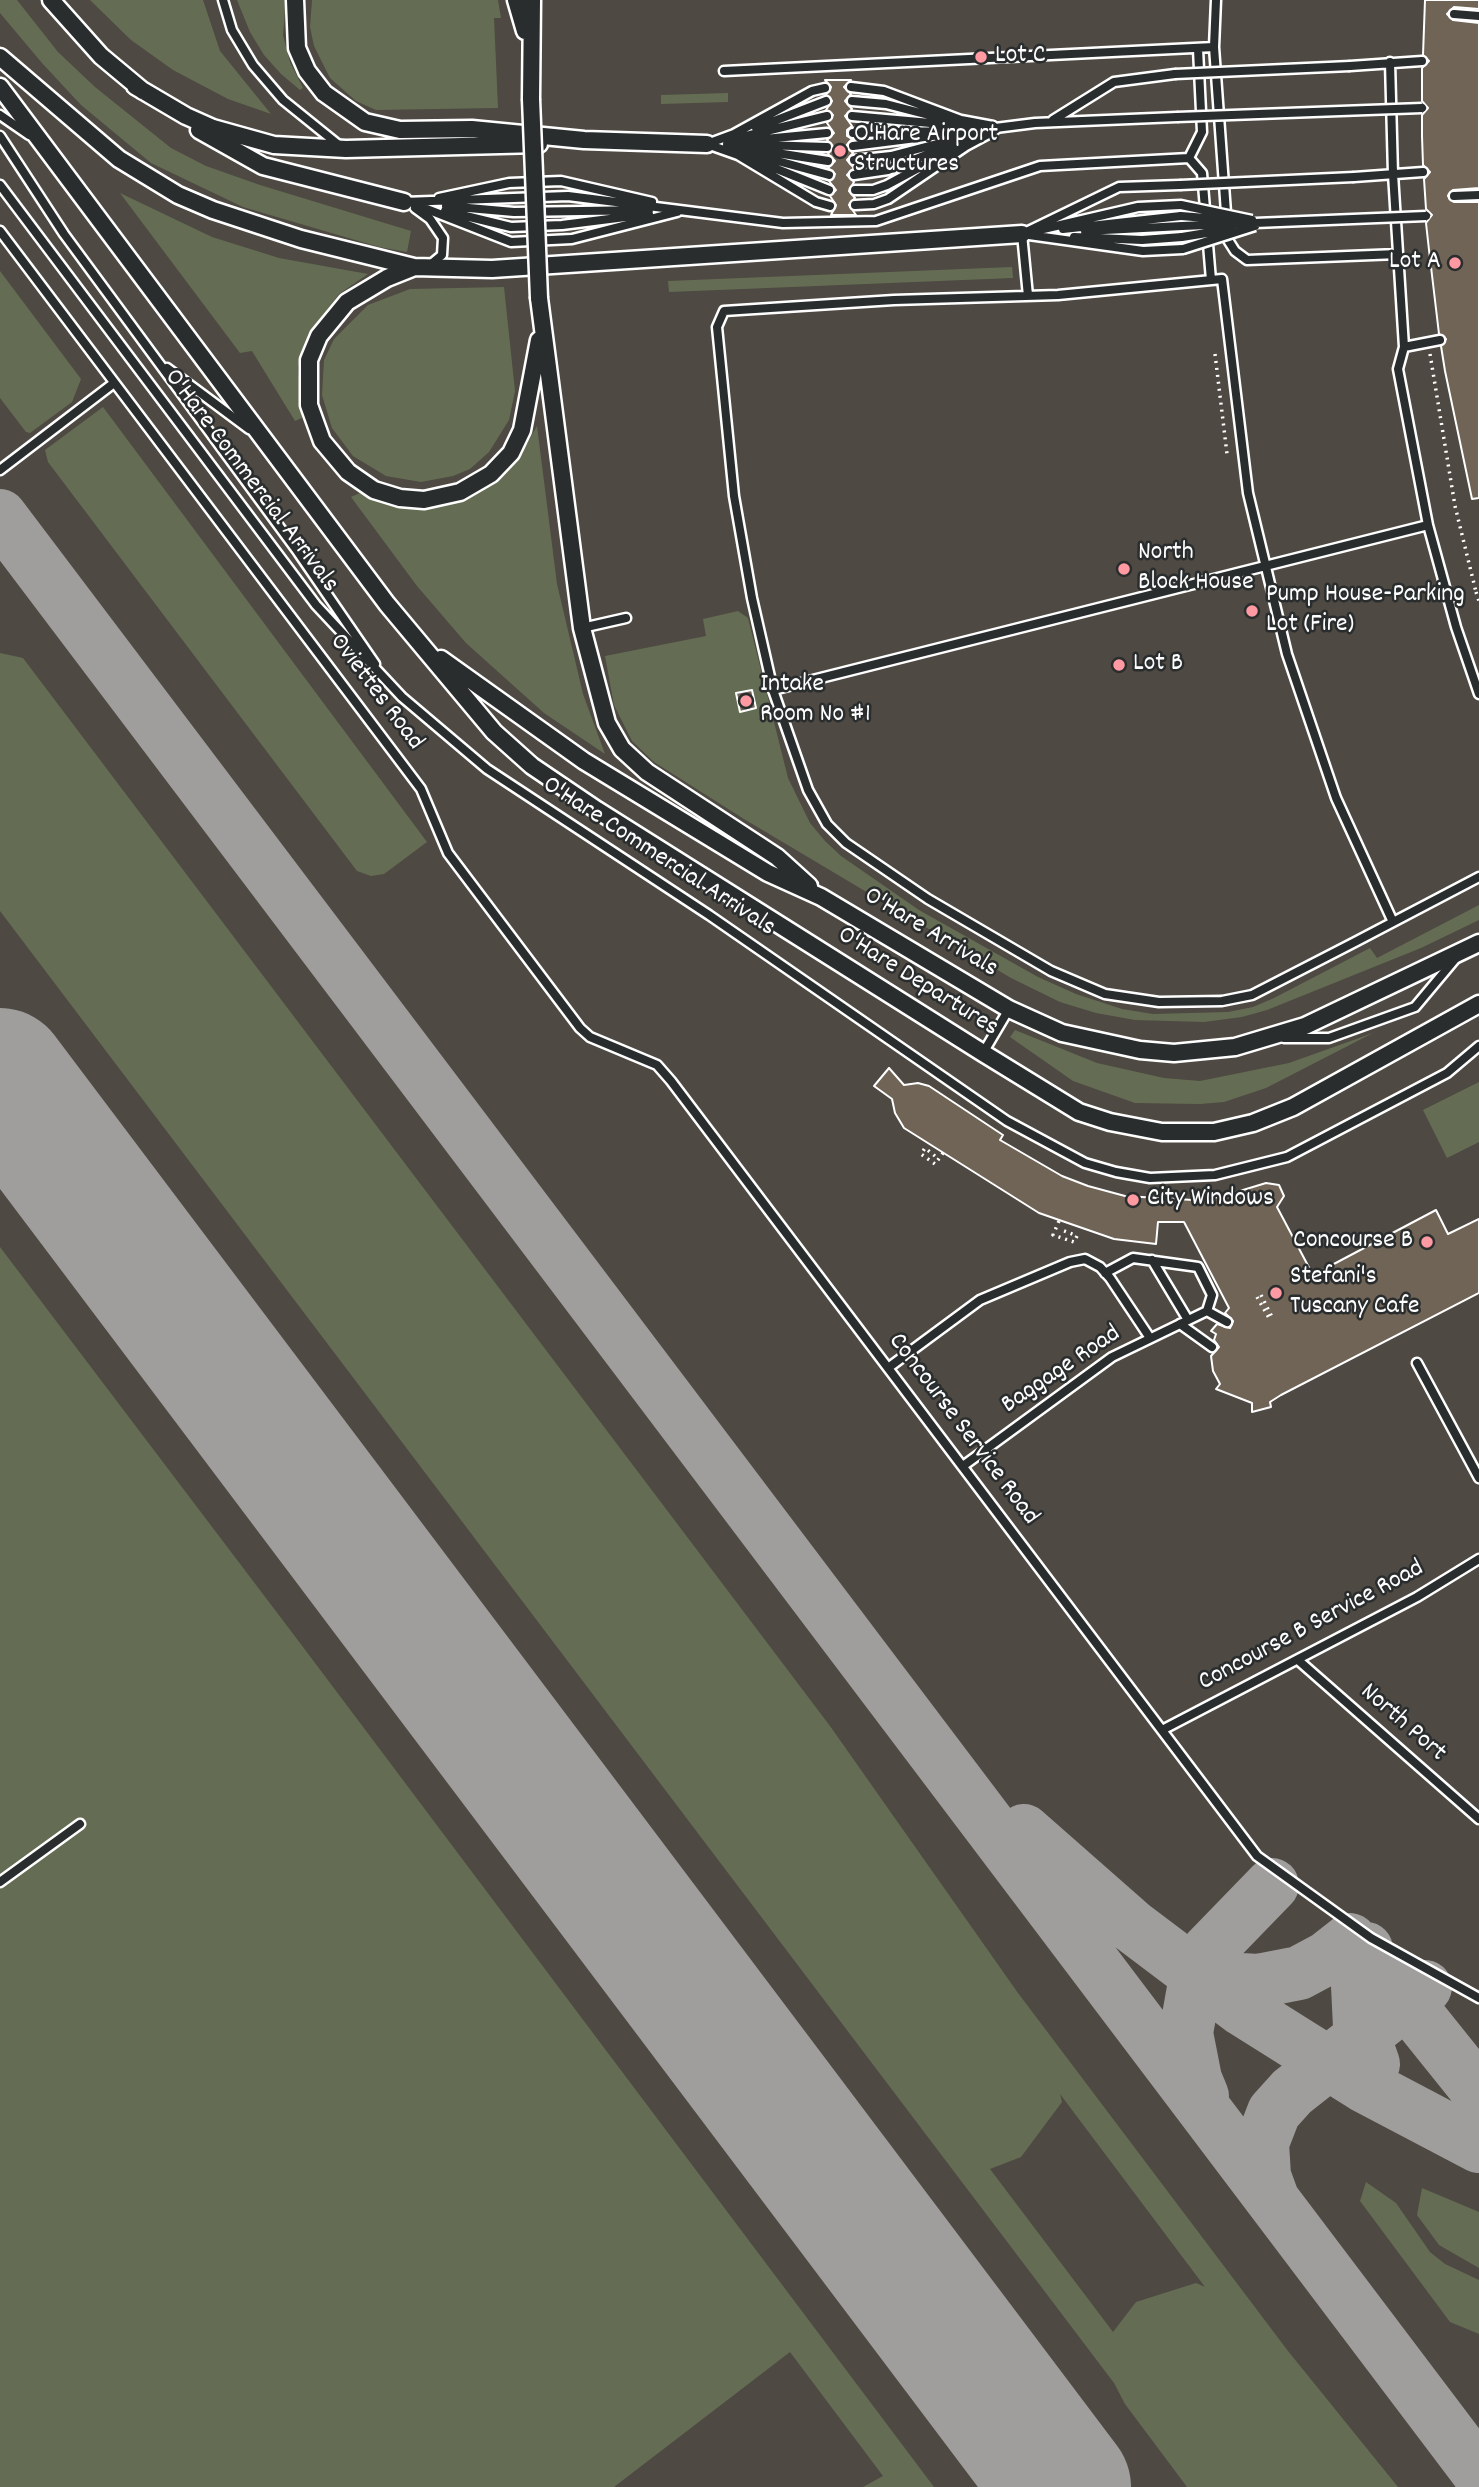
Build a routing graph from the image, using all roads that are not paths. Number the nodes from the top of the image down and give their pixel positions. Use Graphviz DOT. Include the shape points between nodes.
graph roads {
  1 [pos="51,0"];
  2 [pos="223,0"];
  3 [pos="295,0"];
  4 [pos="516,0"];
  5 [pos="532,0"];
  6 [pos="1216,0"];
  7 [pos="1454,14"];
  8 [pos="1479,16"];
  9 [pos="1214,47"];
  10 [pos="1198,49"];
  11 [pos="0,57"];
  12 [pos="1422,61"];
  13 [pos="530,62"];
  14 [pos="1390,62"];
  15 [pos="724,71"];
  16 [pos="135,86"];
  17 [pos="0,87"];
  18 [pos="851,87"];
  19 [pos="825,88"];
  20 [pos="852,101"];
  21 [pos="826,102"];
  22 [pos="1422,108"];
  23 [pos="0,115"];
  24 [pos="827,116"];
  25 [pos="852,116"];
  26 [pos="1048,122"];
  27 [pos="1003,127"];
  28 [pos="827,133"];
  29 [pos="853,133"];
  30 [pos="0,136"];
  31 [pos="608,142"];
  32 [pos="43,144"];
  33 [pos="706,144"];
  34 [pos="853,146"];
  35 [pos="827,147"];
  36 [pos="346,149"];
  37 [pos="1189,158"];
  38 [pos="854,160"];
  39 [pos="828,161"];
  40 [pos="1423,172"];
  41 [pos="1393,174"];
  42 [pos="854,175"];
  43 [pos="829,176"];
  44 [pos="0,185"];
  45 [pos="829,190"];
  46 [pos="855,190"];
  47 [pos="1479,195"];
  48 [pos="1454,196"];
  49 [pos="404,202"];
  50 [pos="855,205"];
  51 [pos="830,206"];
  52 [pos="693,212"];
  53 [pos="1426,216"];
  54 [pos="1265,223"];
  55 [pos="0,231"];
  56 [pos="1022,234"];
  57 [pos="1398,254"];
  58 [pos="417,268"];
  59 [pos="1211,280"];
  60 [pos="1028,296"];
  61 [pos="542,326"];
  62 [pos="1440,340"];
  63 [pos="1404,347"];
  64 [pos="160,362"];
  65 [pos="114,383"];
  66 [pos="265,440"];
  67 [pos="0,470"];
  68 [pos="1428,525"];
  69 [pos="1265,565"];
  70 [pos="626,618"];
  71 [pos="582,628"];
  72 [pos="419,643"];
  73 [pos="391,686"];
  74 [pos="773,690"];
  75 [pos="1479,694"];
  76 [pos="448,853"];
  77 [pos="1479,877"];
  78 [pos="821,897"];
  79 [pos="1393,922"];
  80 [pos="1479,943"];
  81 [pos="1463,951"];
  82 [pos="1479,1004"];
  83 [pos="1009,1009"];
  84 [pos="1270,1038"];
  85 [pos="1479,1046"];
  86 [pos="983,1053"];
  87 [pos="1152,1260"];
  88 [pos="1105,1273"];
  89 [pos="1207,1311"];
  90 [pos="1184,1322"];
  91 [pos="1227,1322"];
  92 [pos="1150,1338"];
  93 [pos="1212,1347"];
  94 [pos="1417,1363"];
  95 [pos="888,1368"];
  96 [pos="963,1466"];
  97 [pos="1479,1478"];
  98 [pos="1479,1559"];
  99 [pos="1298,1660"];
  100 [pos="1164,1729"];
  101 [pos="1479,1819"];
  102 [pos="80,1824"];
  103 [pos="0,1882"];
  104 [pos="1479,1998"];
  1 -- 16 [label="street"];
  2 -- 36 [label="lane" via="232,30 253,65 283,100"];
  3 -- 31 [label="street" via="297,48 307,71 324,93 365,122 400,130 472,129"];
  4 -- 13 [label="street"];
  5 -- 13 [label="street"];
  6 -- 9 [label="lane"];
  7 -- 8 [label="lane"];
  9 -- 10 [label="lane"];
  9 -- 57 [label="lane" via="1228,240 1235,251 1247,260"];
  10 -- 15 [label="lane"];
  10 -- 37 [label="lane" via="1202,132"];
  11 -- 58 [label="street" via="119,159 178,195 301,239"];
  12 -- 14 [label="lane"];
  13 -- 61 [label="street, bridge"];
  14 -- 26 [label="lane, bridge" via="1175,74 1114,82"];
  14 -- 41 [label="lane"];
  16 -- 36 [label="street" via="186,116 240,137 274,145"];
  16 -- 49 [label="street" via="251,161"];
  17 -- 32 [label="street"];
  18 -- 27 [label="lane" via="884,91 961,120"];
  19 -- 33 [label="lane"];
  20 -- 27 [label="lane"];
  21 -- 33 [label="lane"];
  22 -- 26 [label="lane, bridge"];
  23 -- 32 [label="lane"];
  24 -- 33 [label="lane"];
  25 -- 27 [label="lane"];
  26 -- 27 [label="lane"];
  27 -- 29 [label="lane"];
  27 -- 34 [label="lane"];
  27 -- 38 [label="lane" via="891,156"];
  27 -- 42 [label="lane" via="888,170"];
  27 -- 46 [label="lane" via="873,190"];
  27 -- 50 [label="lane" via="965,146 888,199"];
  28 -- 33 [label="lane"];
  30 -- 64 [label="lane" via="64,234"];
  31 -- 33 [label="street"];
  31 -- 36 [label="street"];
  32 -- 66 [label="street"];
  33 -- 35 [label="lane"];
  33 -- 39 [label="lane"];
  33 -- 43 [label="lane"];
  33 -- 45 [label="lane"];
  33 -- 51 [label="lane" via="738,155"];
  37 -- 52 [label="lane" via="1040,166 876,221 792,224"];
  37 -- 59 [label="lane" via="1202,173"];
  40 -- 41 [label="lane"];
  41 -- 56 [label="lane, bridge" via="1119,187"];
  41 -- 57 [label="lane"];
  44 -- 73 [label="lane, O'Hare Commercial Arrivals" via="316,605"];
  47 -- 48 [label="lane"];
  49 -- 52 [label="lane" via="499,212"];
  49 -- 52 [label="lane" via="568,196"];
  49 -- 52 [label="lane" via="511,227"];
  49 -- 52 [label="lane" via="509,183 561,181"];
  49 -- 52 [label="lane" via="511,242 572,239 671,213"];
  49 -- 58 [label="lane" via="430,219 443,238 437,261"];
  53 -- 54 [label="lane, bridge"];
  54 -- 56 [label="lane, bridge"];
  54 -- 56 [label="lane, bridge" via="1181,216"];
  54 -- 56 [label="lane, bridge" via="1142,240"];
  54 -- 56 [label="lane, bridge" via="1181,205 1138,207"];
  54 -- 56 [label="lane, bridge" via="1183,249 1143,251"];
  55 -- 65 [label="lane, Oviettes Road"];
  56 -- 58 [label="street" via="492,269"];
  56 -- 60 [label="lane"];
  57 -- 63 [label="lane"];
  58 -- 61 [label="street" via="387,278 347,302 319,336 309,360 310,405 322,441 348,472 374,490 424,500 460,492 491,474 511,453 522,430"];
  59 -- 60 [label="lane"];
  59 -- 69 [label="lane" via="1222,279 1237,425"];
  60 -- 74 [label="lane" via="724,311 717,327 734,496"];
  61 -- 71 [label="street"];
  62 -- 63 [label="lane"];
  63 -- 68 [label="lane" via="1398,369"];
  64 -- 66 [label="lane"];
  64 -- 73 [label="lane"];
  65 -- 67 [label="lane"];
  65 -- 76 [label="lane, Oviettes Road" via="421,789"];
  66 -- 72 [label="street"];
  68 -- 69 [label="lane"];
  68 -- 75 [label="lane"];
  69 -- 74 [label="lane"];
  69 -- 79 [label="lane" via="1287,654 1336,798"];
  70 -- 71 [label="lane"];
  71 -- 78 [label="street" via="607,723 622,749 647,772 777,858"];
  72 -- 78 [label="street, O'Hare Arrivals" via="584,761 768,873"];
  72 -- 86 [label="street, O'Hare Departures" via="494,732 533,766"];
  73 -- 85 [label="lane, O'Hare Commercial Arrivals" via="487,769 709,915 1007,1121 1085,1163 1150,1178 1215,1175 1286,1157 1447,1073"];
  74 -- 79 [label="lane" via="808,790 835,833 938,905 1086,988 1159,1002 1222,1002 1252,995"];
  76 -- 95 [label="lane, Concourse Service Road" via="580,1028 590,1037 657,1065 671,1081"];
  77 -- 79 [label="lane"];
  78 -- 83 [label="street, O'Hare Arrivals"];
  80 -- 81 [label="street, O'Hare Arrivals"];
  81 -- 84 [label="street, O'Hare Arrivals"];
  81 -- 84 [label="lane" via="1415,1007 1329,1038"];
  82 -- 86 [label="street, O'Hare Departures" via="1293,1107 1253,1123 1188,1133 1120,1124 1079,1112"];
  83 -- 84 [label="street, O'Hare Arrivals" via="1062,1032 1140,1050 1201,1051"];
  83 -- 86 [label="lane"];
  87 -- 88 [label="lane" via="1125,1259"];
  87 -- 89 [label="lane" via="1198,1267 1212,1295"];
  87 -- 90 [label="lane"];
  88 -- 92 [label="lane"];
  88 -- 95 [label="lane" via="1086,1259 992,1294"];
  89 -- 90 [label="lane, Baggage Road"];
  89 -- 91 [label="lane"];
  90 -- 92 [label="lane, Baggage Road"];
  90 -- 93 [label="lane"];
  92 -- 96 [label="lane, Baggage Road" via="1112,1357"];
  94 -- 97 [label="lane"];
  95 -- 96 [label="lane, Concourse Service Road"];
  96 -- 100 [label="lane, Concourse Service Road"];
  98 -- 99 [label="lane, Concourse B Service Road"];
  99 -- 100 [label="lane, Concourse B Service Road"];
  99 -- 101 [label="lane, North Port"];
  100 -- 104 [label="lane, Concourse Service Road" via="1257,1856 1371,1938"];
  102 -- 103 [label="lane"];
}
